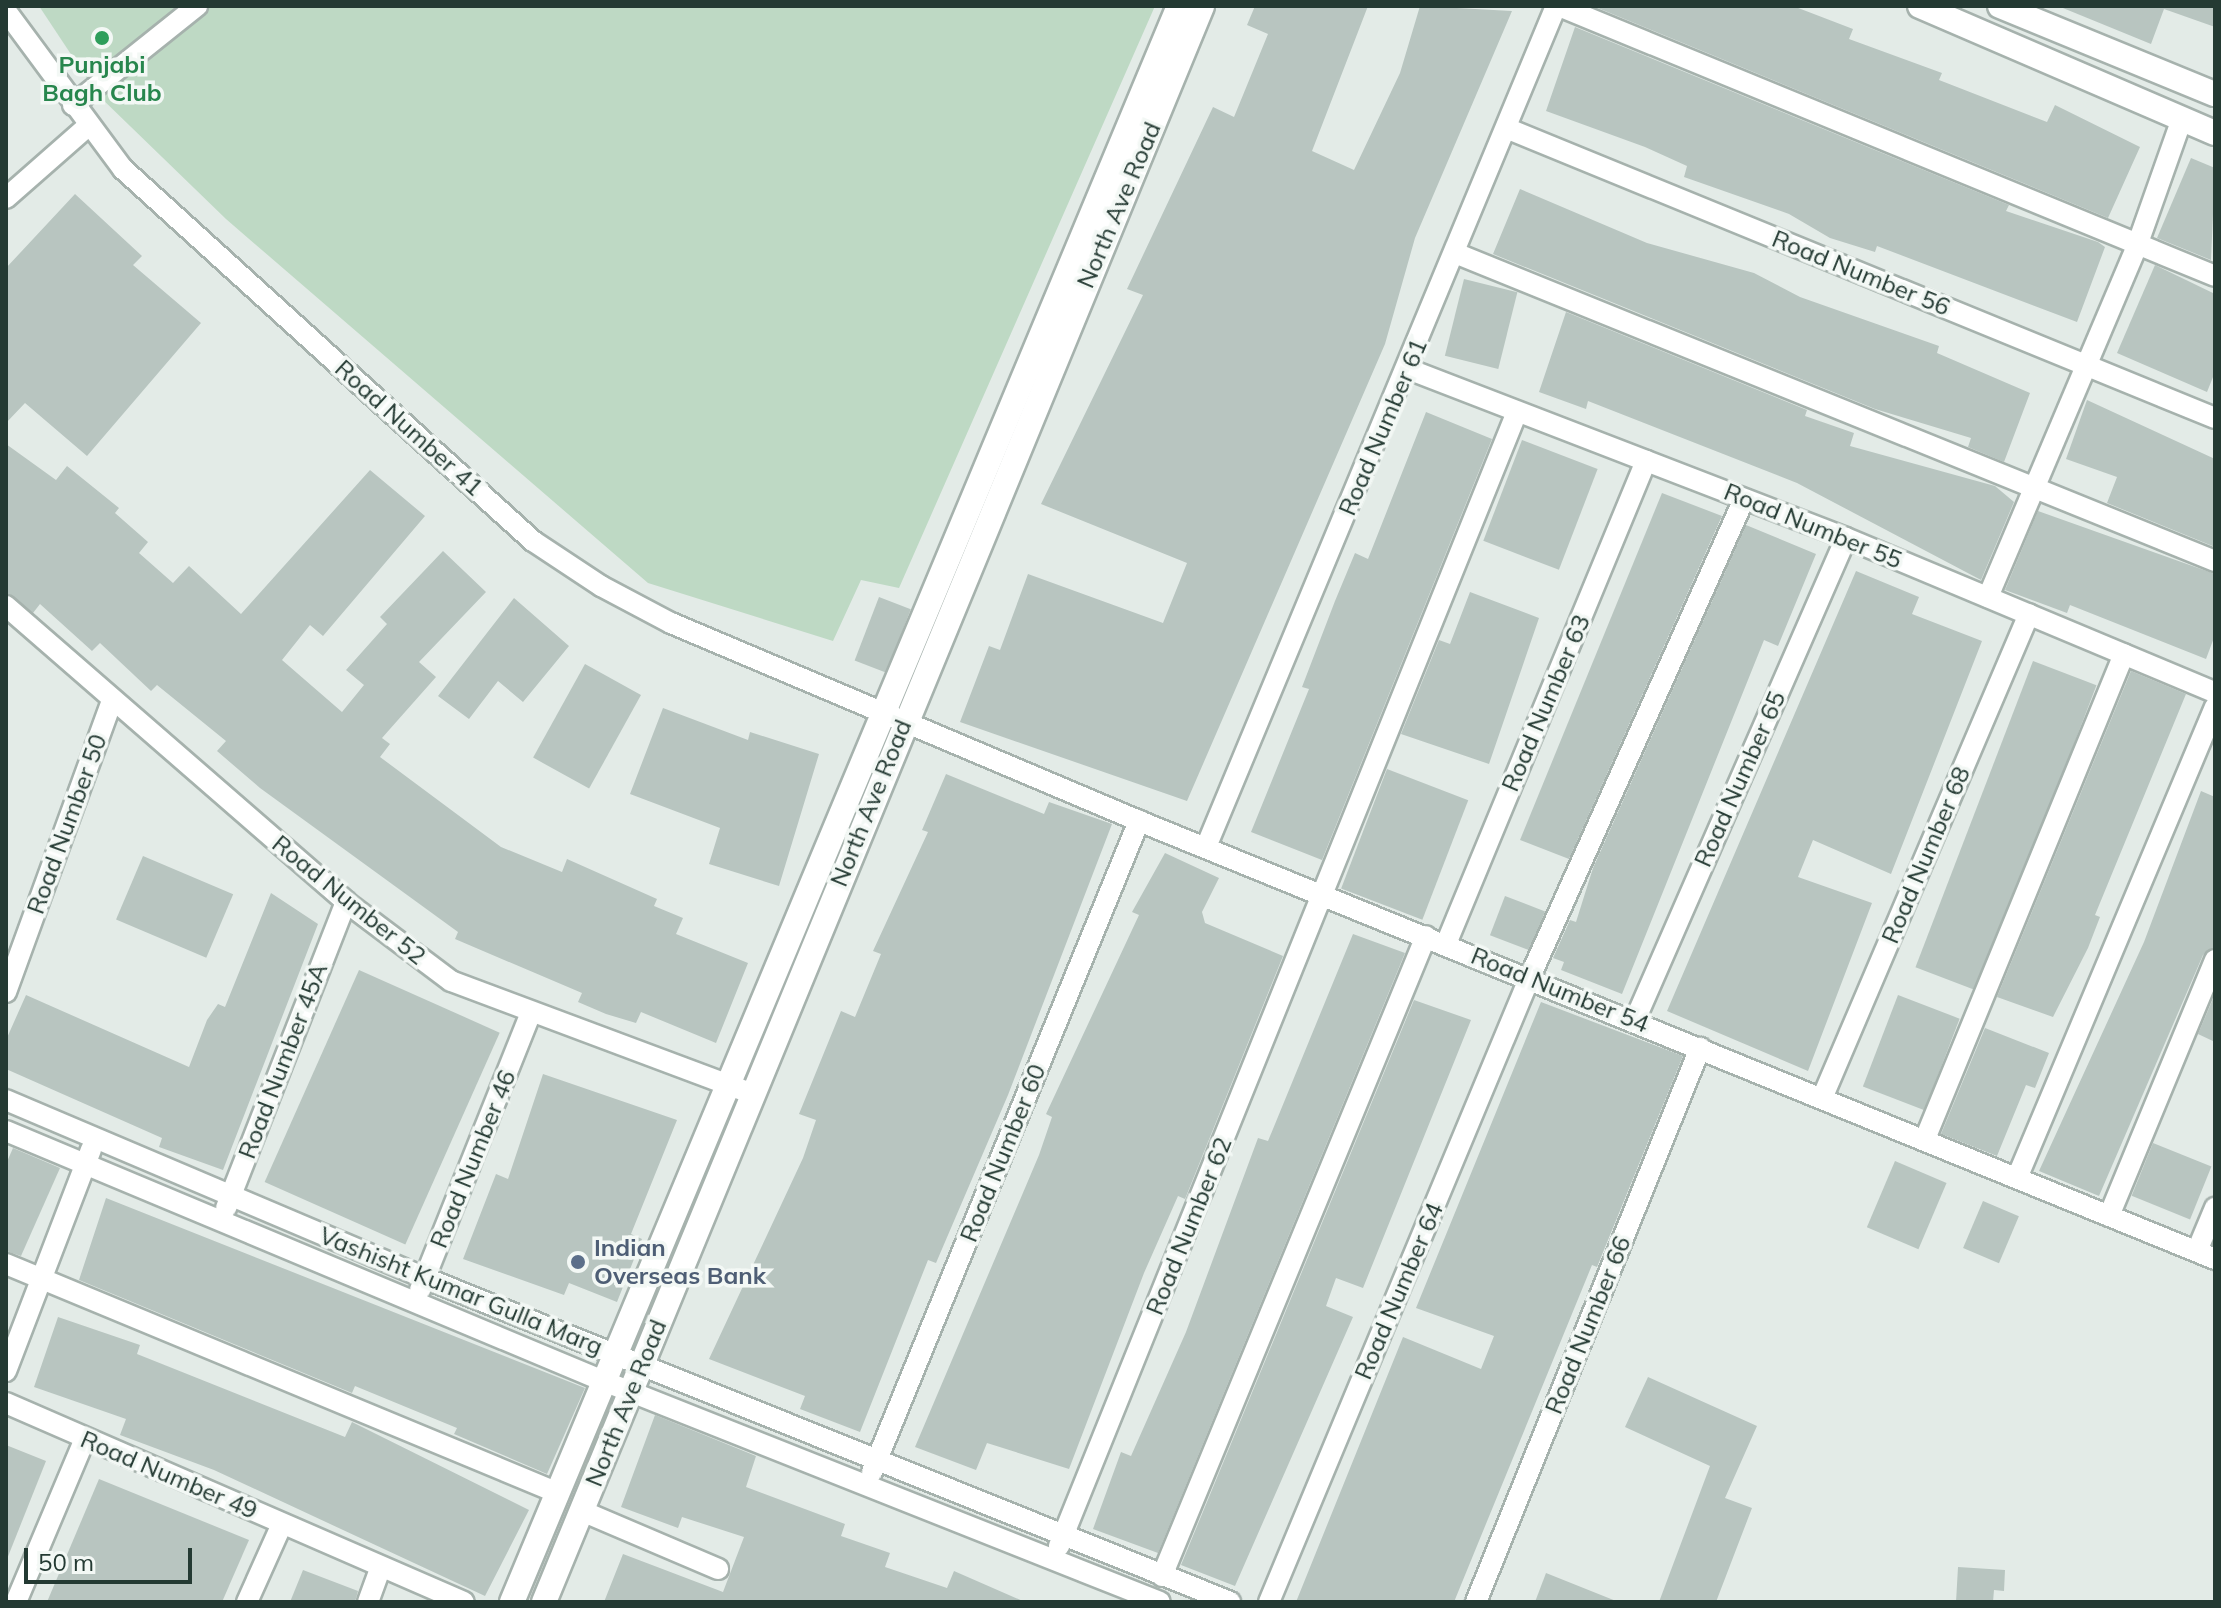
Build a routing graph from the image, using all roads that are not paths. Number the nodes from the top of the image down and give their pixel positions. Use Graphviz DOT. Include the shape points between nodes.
graph roads {
  1 [pos="197,6"];
  2 [pos="1179,6"];
  3 [pos="1202,6"];
  4 [pos="1557,6"];
  5 [pos="1920,6"];
  6 [pos="2000,6"];
  7 [pos="6,11"];
  8 [pos="2031,12"];
  9 [pos="2215,94"];
  10 [pos="73,105"];
  11 [pos="2182,119"];
  12 [pos="89,125"];
  13 [pos="1506,128"];
  14 [pos="2215,133"];
  15 [pos="6,198"];
  16 [pos="2138,243"];
  17 [pos="1455,253"];
  18 [pos="2215,276"];
  19 [pos="2087,365"];
  20 [pos="1408,369"];
  21 [pos="1517,412"];
  22 [pos="2215,418"];
  23 [pos="1646,461"];
  24 [pos="2034,488"];
  25 [pos="1744,499"];
  26 [pos="1846,538"];
  27 [pos="2215,561"];
  28 [pos="1988,597"];
  29 [pos="6,606"];
  30 [pos="2029,614"];
  31 [pos="2124,654"];
  32 [pos="2215,692"];
  33 [pos="112,700"];
  34 [pos="2215,707"];
  35 [pos="896,713"];
  36 [pos="1139,821"];
  37 [pos="1206,847"];
  38 [pos="1323,893"];
  39 [pos="346,902"];
  40 [pos="1436,940"];
  41 [pos="2215,960"];
  42 [pos="1529,979"];
  43 [pos="6,992"];
  44 [pos="530,1015"];
  45 [pos="1635,1020"];
  46 [pos="1700,1048"];
  47 [pos="726,1083"];
  48 [pos="753,1094"];
  49 [pos="1823,1096"];
  50 [pos="6,1100"];
  51 [pos="6,1131"];
  52 [pos="1925,1139"];
  53 [pos="94,1142"];
  54 [pos="86,1163"];
  55 [pos="2017,1178"];
  56 [pos="230,1198"];
  57 [pos="2215,1208"];
  58 [pos="2109,1216"];
  59 [pos="221,1220"];
  60 [pos="2206,1255"];
  61 [pos="6,1264"];
  62 [pos="42,1278"];
  63 [pos="425,1278"];
  64 [pos="414,1302"];
  65 [pos="612,1352"];
  66 [pos="642,1365"];
  67 [pos="6,1371"];
  68 [pos="601,1380"];
  69 [pos="631,1392"];
  70 [pos="6,1403"];
  71 [pos="85,1439"];
  72 [pos="876,1461"];
  73 [pos="867,1486"];
  74 [pos="556,1492"];
  75 [pos="582,1511"];
  76 [pos="282,1524"];
  77 [pos="1064,1534"];
  78 [pos="1054,1559"];
  79 [pos="381,1567"];
  80 [pos="718,1569"];
  81 [pos="1162,1576"];
  82 [pos="16,1602"];
  83 [pos="247,1602"];
  84 [pos="368,1602"];
  85 [pos="464,1602"];
  86 [pos="512,1602"];
  87 [pos="544,1602"];
  88 [pos="1160,1602"];
  89 [pos="1230,1602"];
  90 [pos="1269,1602"];
  91 [pos="1476,1602"];
  1 -- 10 [label="street"];
  2 -- 35 [label="street"];
  3 -- 35 [label="street, North Ave Road"];
  4 -- 13 [label="street, Road Number 61"];
  4 -- 16 [label="street"];
  5 -- 11 [label="street"];
  6 -- 8 [label="street"];
  7 -- 10 [label="street, Road Number 41"];
  8 -- 9 [label="street"];
  10 -- 12 [label="street, Road Number 41"];
  11 -- 14 [label="street"];
  11 -- 16 [label="street"];
  12 -- 15 [label="street"];
  12 -- 35 [label="street, Road Number 41" via="123,169 533,541 671,623"];
  13 -- 17 [label="street, Road Number 61"];
  13 -- 19 [label="street, Road Number 56"];
  16 -- 18 [label="street"];
  16 -- 19 [label="street"];
  17 -- 20 [label="street, Road Number 61"];
  17 -- 24 [label="street"];
  19 -- 22 [label="street, Road Number 56"];
  19 -- 24 [label="street"];
  20 -- 21 [label="street, Road Number 55"];
  20 -- 37 [label="street, Road Number 61"];
  21 -- 23 [label="street, Road Number 55"];
  21 -- 38 [label="street, Road Number 62"];
  23 -- 25 [label="street, Road Number 55"];
  23 -- 40 [label="street, Road Number 63"];
  24 -- 27 [label="street"];
  24 -- 28 [label="street"];
  25 -- 26 [label="street, Road Number 55"];
  25 -- 42 [label="street, Road Number 64"];
  26 -- 28 [label="street, Road Number 55"];
  26 -- 45 [label="street, Road Number 65"];
  28 -- 30 [label="street, Road Number 55"];
  29 -- 33 [label="street, Road Number 52"];
  30 -- 31 [label="street, Road Number 55"];
  30 -- 49 [label="street, Road Number 68"];
  31 -- 32 [label="street, Road Number 55"];
  31 -- 52 [label="street"];
  33 -- 39 [label="street, Road Number 52"];
  33 -- 43 [label="street, Road Number 50"];
  34 -- 55 [label="street"];
  35 -- 36 [label="street, Road Number 54"];
  35 -- 47 [label="street"];
  35 -- 48 [label="street, North Ave Road"];
  36 -- 37 [label="street, Road Number 54"];
  36 -- 72 [label="street, Road Number 60"];
  37 -- 38 [label="street, Road Number 54"];
  38 -- 40 [label="street, Road Number 54"];
  38 -- 77 [label="street, Road Number 62"];
  39 -- 44 [label="street, Road Number 52" via="451,981"];
  39 -- 56 [label="street, Road Number 45A"];
  40 -- 42 [label="street, Road Number 54"];
  40 -- 81 [label="street, Road Number 63"];
  41 -- 58 [label="street"];
  42 -- 45 [label="street, Road Number 54"];
  42 -- 90 [label="street, Road Number 64"];
  44 -- 47 [label="street, Road Number 52"];
  44 -- 63 [label="street, Road Number 46"];
  45 -- 46 [label="street, Road Number 54"];
  46 -- 49 [label="street, Road Number 54"];
  46 -- 91 [label="street, Road Number 66"];
  47 -- 48 [label="street, Road Number 52"];
  47 -- 65 [label="street"];
  48 -- 66 [label="street, North Ave Road"];
  49 -- 52 [label="street, Road Number 54"];
  50 -- 53 [label="street, Vashisht Kumar Gulla Marg"];
  51 -- 54 [label="street, Vashisht Kumar Gulla Marg"];
  52 -- 55 [label="street, Road Number 54"];
  53 -- 54 [label="street"];
  53 -- 56 [label="street, Vashisht Kumar Gulla Marg"];
  54 -- 59 [label="street, Vashisht Kumar Gulla Marg"];
  54 -- 62 [label="street"];
  55 -- 58 [label="street, Road Number 54"];
  56 -- 59 [label="street, Road Number 45A"];
  56 -- 63 [label="street, Vashisht Kumar Gulla Marg"];
  57 -- 60 [label="street"];
  58 -- 60 [label="street, Road Number 54"];
  59 -- 64 [label="street, Vashisht Kumar Gulla Marg"];
  61 -- 62 [label="street"];
  62 -- 67 [label="street"];
  62 -- 74 [label="street"];
  63 -- 64 [label="street, Road Number 46"];
  63 -- 65 [label="street, Vashisht Kumar Gulla Marg"];
  64 -- 68 [label="street, Vashisht Kumar Gulla Marg"];
  65 -- 66 [label="street, Vashisht Kumar Gulla Marg"];
  65 -- 68 [label="street"];
  66 -- 69 [label="street, North Ave Road"];
  66 -- 72 [label="street, Vashisht Kumar Gulla Marg"];
  68 -- 69 [label="street, Vashisht Kumar Gulla Marg"];
  68 -- 74 [label="street"];
  69 -- 73 [label="street, Vashisht Kumar Gulla Marg"];
  69 -- 75 [label="street, North Ave Road"];
  70 -- 71 [label="street, Road Number 49"];
  71 -- 76 [label="street, Road Number 49"];
  71 -- 82 [label="street"];
  72 -- 73 [label="street, Road Number 60"];
  72 -- 77 [label="street, Vashisht Kumar Gulla Marg"];
  73 -- 78 [label="street, Vashisht Kumar Gulla Marg"];
  74 -- 86 [label="street"];
  75 -- 80 [label="street"];
  75 -- 87 [label="street, North Ave Road"];
  76 -- 79 [label="street, Road Number 49"];
  76 -- 83 [label="street"];
  77 -- 78 [label="street, Road Number 62"];
  77 -- 81 [label="street, Vashisht Kumar Gulla Marg"];
  78 -- 88 [label="street, Vashisht Kumar Gulla Marg"];
  79 -- 84 [label="street"];
  79 -- 85 [label="street, Road Number 49"];
  81 -- 89 [label="street, Vashisht Kumar Gulla Marg"];
}
